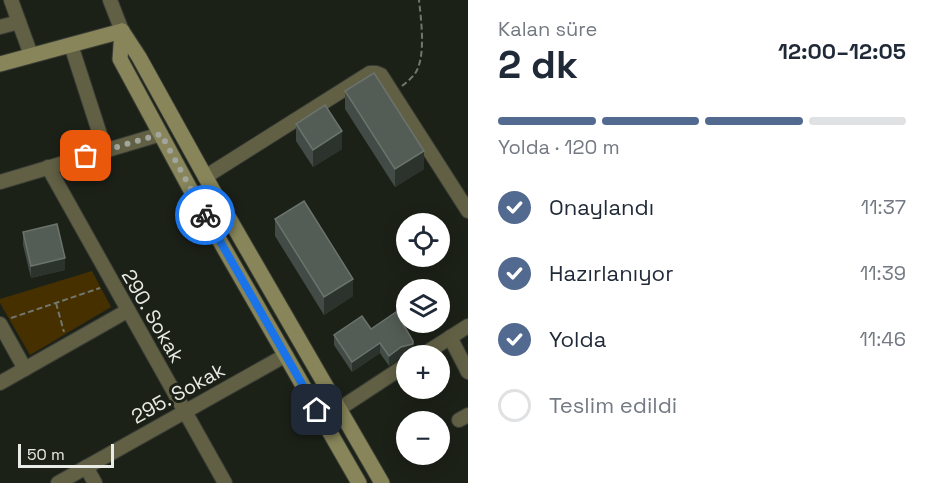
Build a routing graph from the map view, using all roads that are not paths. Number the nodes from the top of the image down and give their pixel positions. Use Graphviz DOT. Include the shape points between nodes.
graph roads {
  1 [pos="11,0"];
  2 [pos="110,0"];
  3 [pos="19,22"];
  4 [pos="0,27"];
  5 [pos="122,31"];
  6 [pos="71,45"];
  7 [pos="32,55"];
  8 [pos="0,64"];
  9 [pos="161,134"];
  10 [pos="105,150"];
  11 [pos="48,167"];
  12 [pos="205,177"];
  13 [pos="0,182"];
  14 [pos="468,211"];
  15 [pos="127,311"];
  16 [pos="6,321"];
  17 [pos="468,326"];
  18 [pos="450,338"];
  19 [pos="439,345"];
  20 [pos="286,356"];
  21 [pos="25,369"];
  22 [pos="396,372"];
  23 [pos="468,372"];
  24 [pos="0,382"];
  25 [pos="339,409"];
  26 [pos="185,411"];
  27 [pos="86,467"];
  28 [pos="57,483"];
  29 [pos="95,483"];
  30 [pos="225,483"];
  31 [pos="358,483"];
  32 [pos="382,483"];
  1 -- 3 [label="street"];
  2 -- 5 [label="street"];
  3 -- 4 [label="street"];
  3 -- 7 [label="street"];
  5 -- 6 [label="main road"];
  5 -- 9 [label="main road" via="120,59"];
  5 -- 12 [label="main road"];
  6 -- 7 [label="main road"];
  6 -- 10 [label="street"];
  7 -- 8 [label="main road"];
  9 -- 10 [label="street"];
  9 -- 20 [label="main road"];
  10 -- 11 [label="street"];
  11 -- 13 [label="street"];
  11 -- 15 [label="street, 290. Sokak"];
  12 -- 14 [label="street" via="376,73 381,75"];
  12 -- 25 [label="main road"];
  15 -- 21 [label="street"];
  15 -- 26 [label="street, 290. Sokak"];
  16 -- 21 [label="street"];
  17 -- 18 [label="street"];
  18 -- 19 [label="street"];
  18 -- 23 [label="street"];
  20 -- 26 [label="street, 295. Sokak"];
  20 -- 31 [label="main road"];
  21 -- 24 [label="street"];
  22 -- 25 [label="street"];
  25 -- 32 [label="main road"];
  26 -- 27 [label="street, 295. Sokak"];
  26 -- 30 [label="street, 290. Sokak"];
  27 -- 28 [label="street, 295. Sokak"];
  27 -- 29 [label="street"];
}
